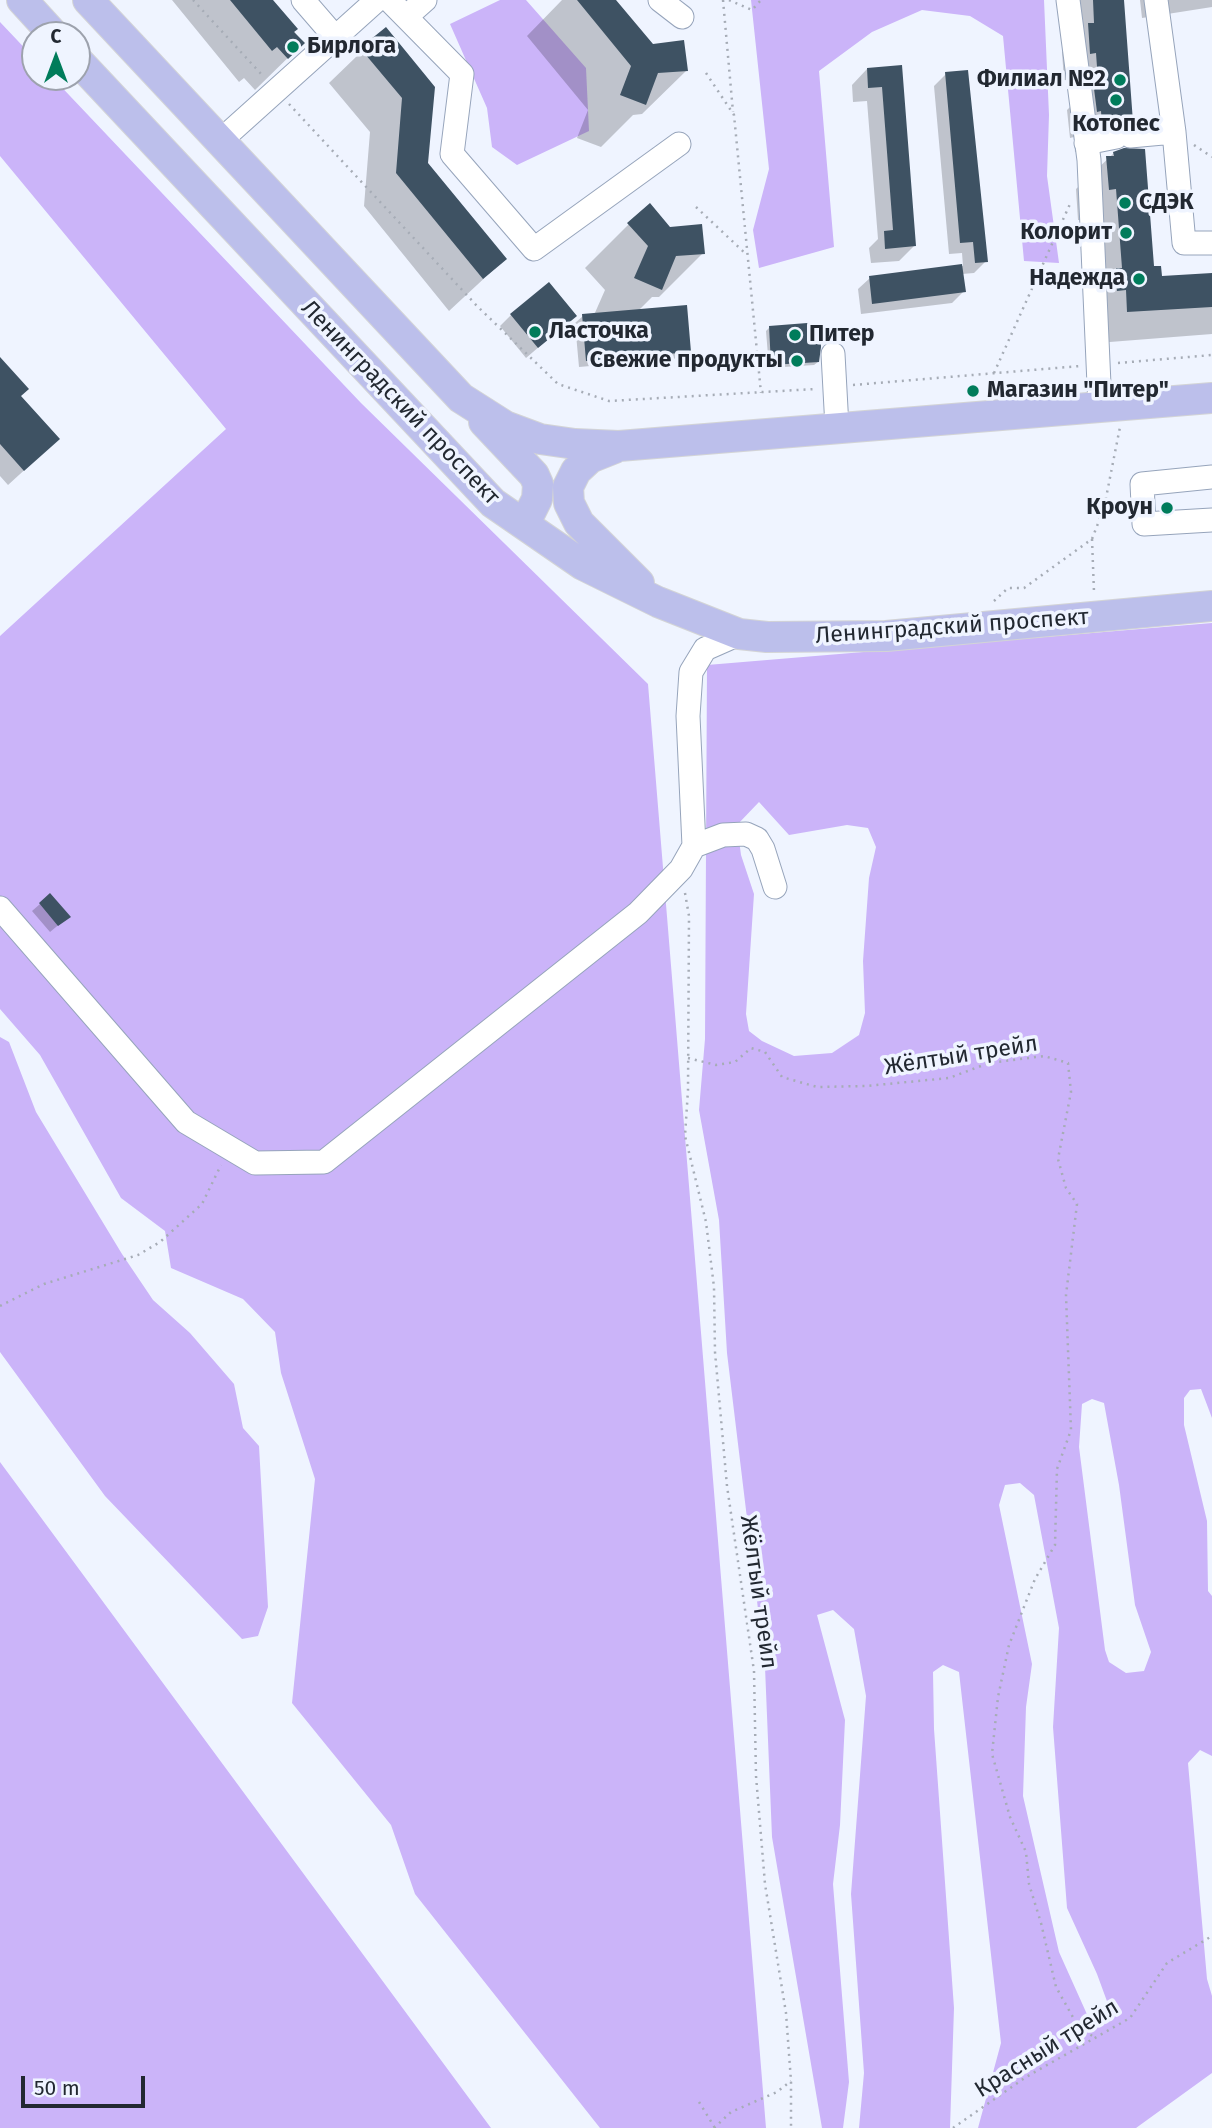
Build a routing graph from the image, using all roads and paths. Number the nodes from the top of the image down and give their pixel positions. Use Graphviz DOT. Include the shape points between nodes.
graph roads {
  1 [pos="22,0"];
  2 [pos="88,0"];
  3 [pos="193,0"];
  4 [pos="377,0"];
  5 [pos="389,0"];
  6 [pos="425,0"];
  7 [pos="660,0"];
  8 [pos="723,0"];
  9 [pos="729,0"];
  10 [pos="761,0"];
  11 [pos="1068,0"];
  12 [pos="1156,0"];
  13 [pos="307,1"];
  14 [pos="406,17"];
  15 [pos="682,17"];
  16 [pos="41,21"];
  17 [pos="335,37"];
  18 [pos="706,73"];
  19 [pos="91,75"];
  20 [pos="276,90"];
  21 [pos="734,115"];
  22 [pos="1174,132"];
  23 [pos="219,142"];
  24 [pos="1086,143"];
  25 [pos="679,144"];
  26 [pos="1072,198"];
  27 [pos="696,207"];
  28 [pos="1212,243"];
  29 [pos="747,255"];
  30 [pos="833,354"];
  31 [pos="835,387"];
  32 [pos="761,393"];
  33 [pos="461,398"];
  34 [pos="1212,398"];
  35 [pos="1112,406"];
  36 [pos="837,427"];
  37 [pos="619,446"];
  38 [pos="1212,477"];
  39 [pos="1212,520"];
  40 [pos="521,522"];
  41 [pos="1092,540"];
  42 [pos="658,601"];
  43 [pos="1212,607"];
  44 [pos="1096,617"];
  45 [pos="978,628"];
  46 [pos="739,634"];
  47 [pos="694,846"];
  48 [pos="681,869"];
  49 [pos="775,887"];
  50 [pos="0,908"];
  51 [pos="688,1058"];
  52 [pos="229,1148"];
  53 [pos="0,1306"];
  54 [pos="1212,1936"];
  55 [pos="1096,2038"];
  56 [pos="791,2081"];
  57 [pos="698,2102"];
  58 [pos="715,2128"];
  59 [pos="791,2128"];
  60 [pos="954,2128"];
  1 -- 16 [label="main road"];
  2 -- 23 [label="main road, Ленинградский проспект"];
  3 -- 20 [label="path"];
  4 -- 17 [label="lane"];
  5 -- 14 [label="lane"];
  6 -- 14 [label="lane"];
  7 -- 15 [label="lane"];
  8 -- 21 [label="path"];
  9 -- 10 [label="path" via="752,10"];
  11 -- 24 [label="lane"];
  12 -- 22 [label="lane"];
  13 -- 17 [label="lane"];
  14 -- 25 [label="lane" via="462,74 452,154 534,249"];
  17 -- 20 [label="lane"];
  18 -- 21 [label="path"];
  19 -- 40 [label="main road, Ленинградский проспект" via="493,503"];
  20 -- 23 [label="lane"];
  20 -- 32 [label="path" via="477,306 558,384 609,401"];
  21 -- 29 [label="path"];
  22 -- 24 [label="lane"];
  22 -- 28 [label="lane" via="1184,243"];
  23 -- 33 [label="main road, Ленинградский проспект"];
  24 -- 35 [label="lane"];
  26 -- 31 [label="path" via="993,373"];
  27 -- 29 [label="path"];
  29 -- 32 [label="path"];
  30 -- 31 [label="lane"];
  31 -- 32 [label="path"];
  31 -- 36 [label="lane"];
  33 -- 37 [label="main road, Ленинградский проспект" via="505,426 540,439"];
  33 -- 40 [label="main road" via="534,475 537,499"];
  34 -- 35 [label="main road, Ленинградский проспект"];
  35 -- 36 [label="main road, Ленинградский проспект"];
  35 -- 41 [label="path" via="1104,508"];
  36 -- 37 [label="main road, Ленинградский проспект"];
  37 -- 42 [label="main road" via="590,458 576,471 568,487 569,503 579,523"];
  38 -- 39 [label="lane" via="1142,484 1144,524"];
  40 -- 42 [label="main road, Ленинградский проспект" via="583,565"];
  41 -- 44 [label="path"];
  41 -- 45 [label="path" via="1024,589 1008,589 990,605"];
  42 -- 46 [label="main road, Ленинградский проспект"];
  43 -- 44 [label="main road, Ленинградский проспект"];
  44 -- 45 [label="main road, Ленинградский проспект"];
  45 -- 46 [label="main road, Ленинградский проспект" via="886,636"];
  46 -- 47 [label="lane" via="705,649 691,672 688,716"];
  47 -- 48 [label="lane"];
  47 -- 49 [label="lane" via="723,835 746,834 757,839"];
  48 -- 51 [label="path" via="689,916"];
  48 -- 52 [label="lane" via="638,914 324,1162 255,1163"];
  50 -- 52 [label="lane" via="186,1122"];
  51 -- 55 [label="path, Жёлтый трейл" via="716,1065 735,1062 751,1048 765,1052 782,1077 817,1087 949,1078 989,1063 1044,1056 1068,1063 1071,1092 1058,1158 1066,1188 1077,1204 1066,1295 1072,1430 1057,1469 1055,1545 1035,1579 1009,1645 992,1754 1010,1817 1026,1852 1028,1884 1056,1987 1079,2028"];
  51 -- 56 [label="path, Жёлтый трейл" via="685,1136 706,1222 714,1287 727,1486 754,1671 765,1884 786,2012"];
  52 -- 53 [label="path" via="202,1204 160,1242 138,1255 44,1284"];
  54 -- 55 [label="path, Красный трейл" via="1167,1963 1130,2018"];
  55 -- 60 [label="path, Красный трейл" via="1026,2077"];
  56 -- 58 [label="path" via="731,2112"];
  56 -- 59 [label="path, Жёлтый трейл"];
  57 -- 58 [label="path"];
}
